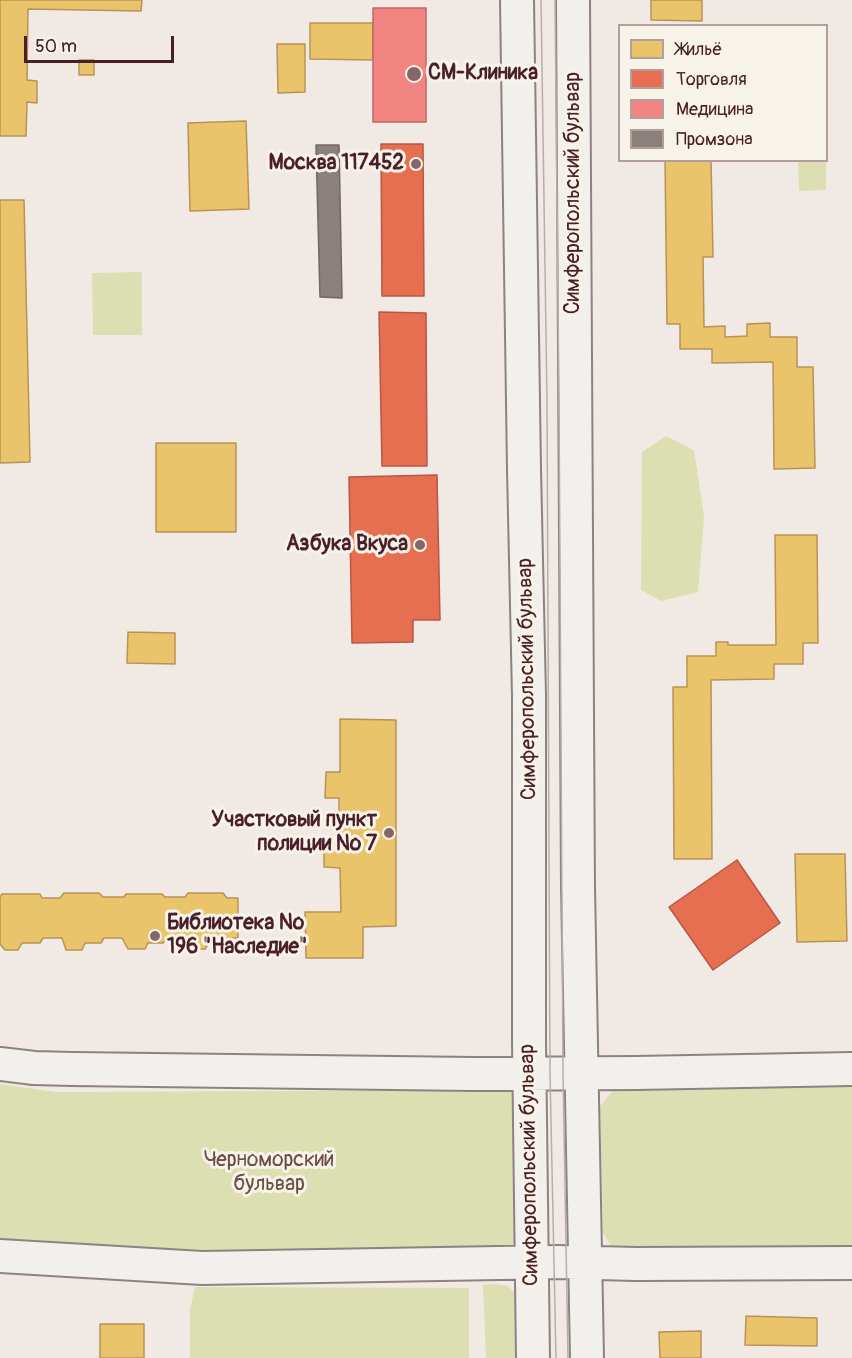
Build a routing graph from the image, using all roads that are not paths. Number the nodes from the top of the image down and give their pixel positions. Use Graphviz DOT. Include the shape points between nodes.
graph roads {
  1 [pos="517,0"];
  2 [pos="573,0"];
  3 [pos="0,1064"];
  4 [pos="852,1069"];
  5 [pos="530,1073"];
  6 [pos="582,1074"];
  7 [pos="0,1256"];
  8 [pos="586,1262"];
  9 [pos="532,1263"];
  10 [pos="852,1263"];
  11 [pos="533,1358"];
  12 [pos="587,1358"];
  1 -- 5 [label="main road, Симферопольский бульвар" via="530,696"];
  2 -- 6 [label="main road, Симферопольский бульвар"];
  3 -- 5 [label="main road" via="72,1069"];
  4 -- 6 [label="main road"];
  5 -- 6 [label="main road"];
  5 -- 9 [label="main road, Симферопольский бульвар"];
  6 -- 8 [label="main road, Симферопольский бульвар"];
  7 -- 9 [label="main road" via="202,1268"];
  8 -- 9 [label="main road"];
  8 -- 10 [label="main road"];
  8 -- 12 [label="main road, Симферопольский бульвар"];
  9 -- 11 [label="main road, Симферопольский бульвар"];
}
